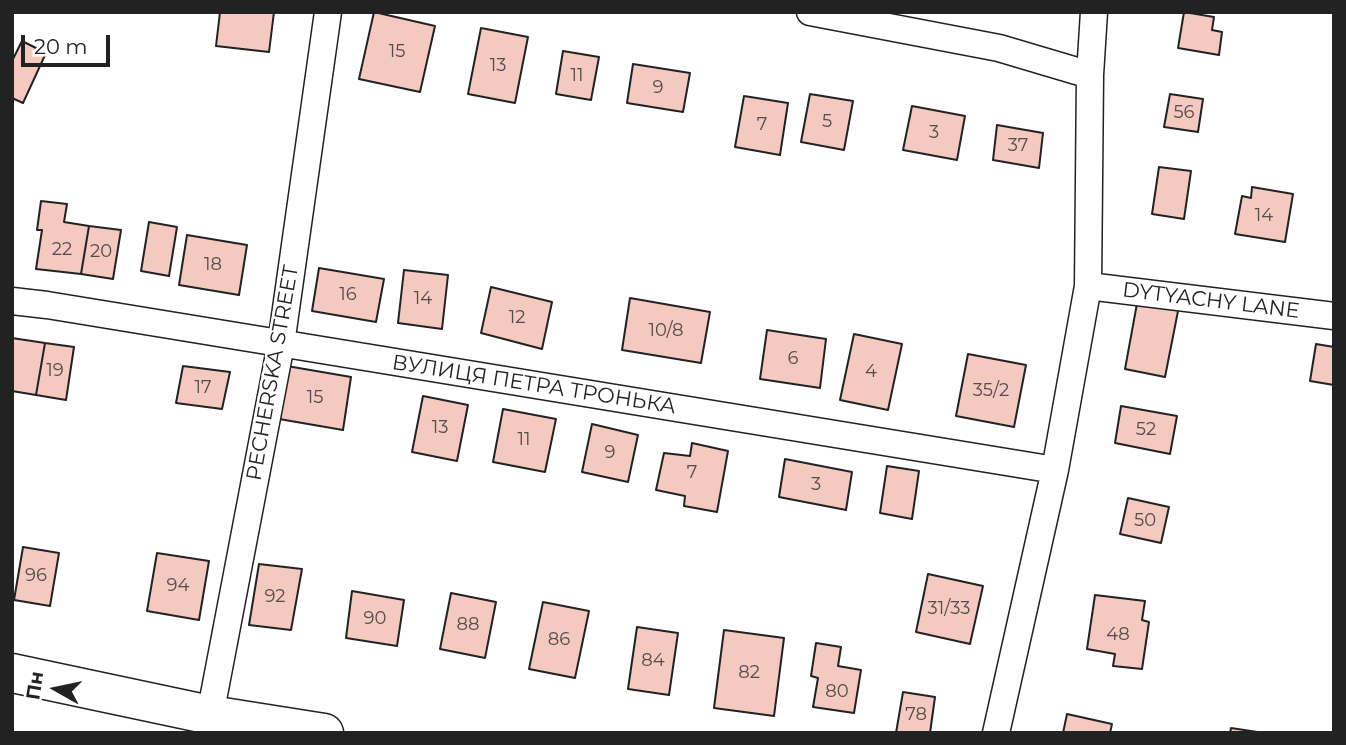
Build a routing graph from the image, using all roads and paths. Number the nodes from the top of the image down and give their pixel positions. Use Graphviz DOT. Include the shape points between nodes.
graph roads {
  1 [pos="328,12"];
  2 [pos="810,12"];
  3 [pos="1094,12"];
  4 [pos="1090,75"];
  5 [pos="1088,286"];
  6 [pos="12,301"];
  7 [pos="1334,316"];
  8 [pos="281,344"];
  9 [pos="1055,470"];
  10 [pos="12,673"];
  11 [pos="208,724"];
  12 [pos="324,733"];
  13 [pos="996,733"];
  1 -- 8 [label="street, PECHERSKA STREET"];
  2 -- 4 [label="street" via="999,48"];
  3 -- 4 [label="street"];
  4 -- 5 [label="street"];
  5 -- 7 [label="street, DYTYACHY LANE"];
  5 -- 9 [label="street"];
  6 -- 8 [label="street, ВУЛИЦЯ ПЕТРА ТРОНЬКА"];
  8 -- 9 [label="street, ВУЛИЦЯ ПЕТРА ТРОНЬКА"];
  8 -- 11 [label="street, PECHERSKA STREET"];
  9 -- 13 [label="street"];
  10 -- 11 [label="main road"];
  11 -- 12 [label="main road"];
}
